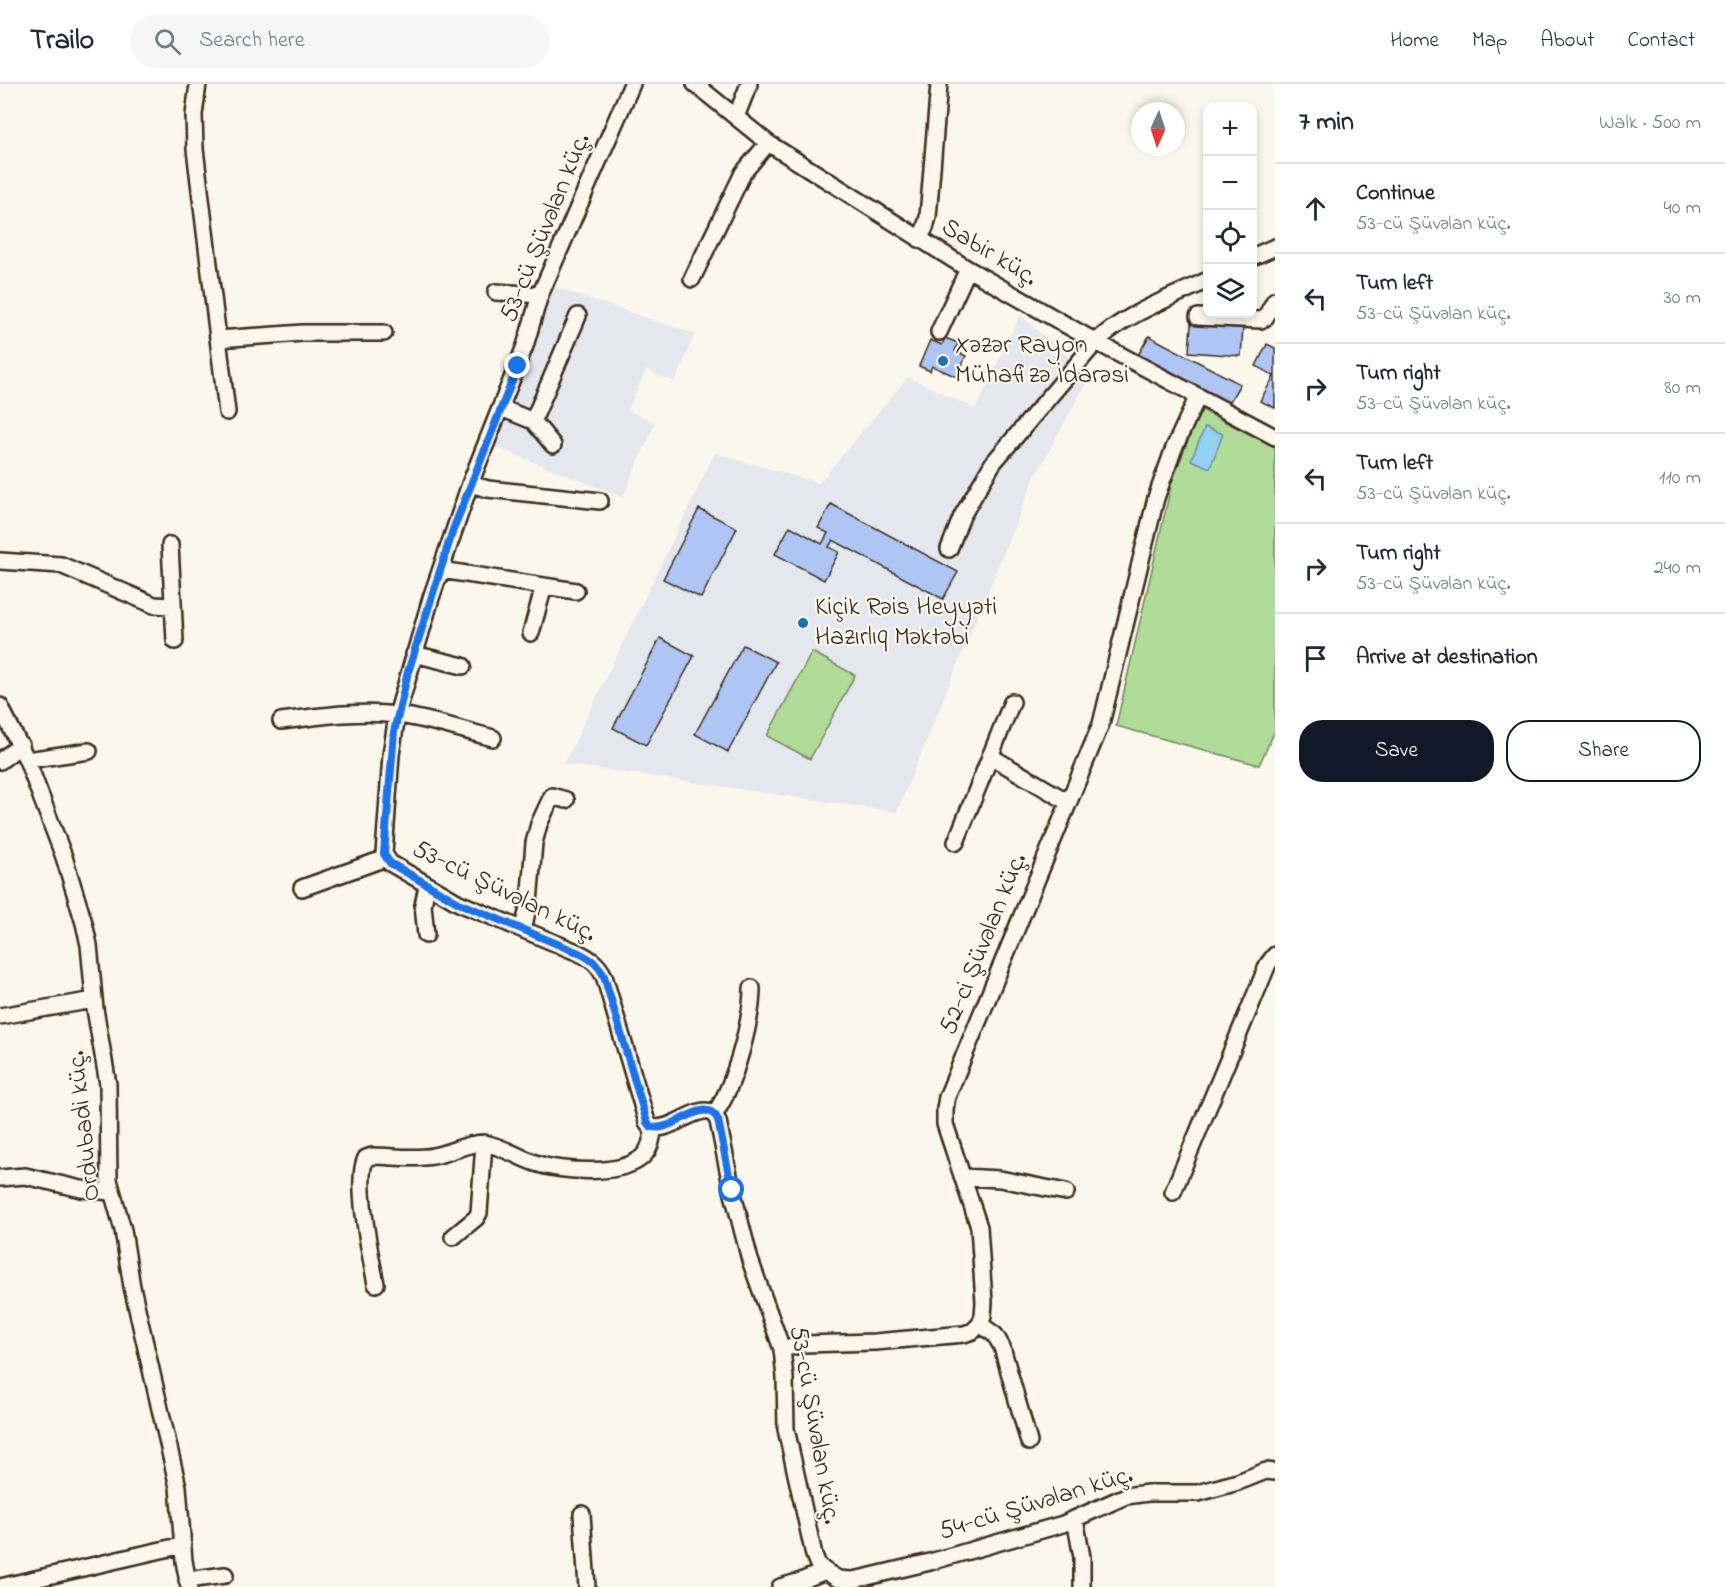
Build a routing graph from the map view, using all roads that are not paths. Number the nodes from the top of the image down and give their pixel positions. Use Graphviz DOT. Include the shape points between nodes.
graph roads {
  1 [pos="198,84"];
  2 [pos="632,84"];
  3 [pos="695,84"];
  4 [pos="749,84"];
  5 [pos="939,84"];
  6 [pos="735,117"];
  7 [pos="768,143"];
  8 [pos="919,239"];
  9 [pos="1275,247"];
  10 [pos="1257,255"];
  11 [pos="968,269"];
  12 [pos="692,279"];
  13 [pos="1203,282"];
  14 [pos="496,292"];
  15 [pos="540,295"];
  16 [pos="1275,300"];
  17 [pos="578,316"];
  18 [pos="1198,317"];
  19 [pos="939,332"];
  20 [pos="384,333"];
  21 [pos="218,339"];
  22 [pos="1096,342"];
  23 [pos="1198,396"];
  24 [pos="501,408"];
  25 [pos="227,412"];
  26 [pos="532,422"];
  27 [pos="1275,437"];
  28 [pos="553,445"];
  29 [pos="470,484"];
  30 [pos="600,501"];
  31 [pos="170,544"];
  32 [pos="949,549"];
  33 [pos="0,561"];
  34 [pos="441,570"];
  35 [pos="544,586"];
  36 [pos="576,591"];
  37 [pos="172,606"];
  38 [pos="531,633"];
  39 [pos="175,641"];
  40 [pos="414,654"];
  41 [pos="463,666"];
  42 [pos="1012,702"];
  43 [pos="0,706"];
  44 [pos="397,715"];
  45 [pos="281,721"];
  46 [pos="493,738"];
  47 [pos="21,746"];
  48 [pos="89,752"];
  49 [pos="990,756"];
  50 [pos="27,760"];
  51 [pos="0,761"];
  52 [pos="566,800"];
  53 [pos="1068,802"];
  54 [pos="956,842"];
  55 [pos="386,858"];
  56 [pos="427,886"];
  57 [pos="302,888"];
  58 [pos="524,930"];
  59 [pos="426,935"];
  60 [pos="1275,955"];
  61 [pos="752,988"];
  62 [pos="94,1000"];
  63 [pos="0,1016"];
  64 [pos="715,1113"];
  65 [pos="654,1128"];
  66 [pos="484,1143"];
  67 [pos="963,1177"];
  68 [pos="0,1178"];
  69 [pos="111,1192"];
  70 [pos="1066,1192"];
  71 [pos="1173,1192"];
  72 [pos="453,1237"];
  73 [pos="376,1284"];
  74 [pos="980,1324"];
  75 [pos="782,1349"];
  76 [pos="1029,1442"];
  77 [pos="1275,1472"];
  78 [pos="582,1514"];
  79 [pos="1075,1520"];
  80 [pos="183,1545"];
  81 [pos="825,1571"];
  82 [pos="225,1575"];
  83 [pos="868,1582"];
  84 [pos="188,1583"];
  85 [pos="0,1587"];
  86 [pos="587,1587"];
  87 [pos="780,1587"];
  88 [pos="1082,1587"];
  1 -- 21 [label="street" via="194,130"];
  2 -- 15 [label="street, 53-cü Şüvəlan küç."];
  3 -- 6 [label="street, Sabir küç."];
  4 -- 6 [label="street"];
  5 -- 8 [label="street" via="928,217"];
  6 -- 7 [label="street, Sabir küç."];
  7 -- 8 [label="street, Sabir küç."];
  7 -- 12 [label="street" via="743,173"];
  8 -- 11 [label="street, Sabir küç."];
  9 -- 10 [label="street"];
  11 -- 19 [label="street"];
  11 -- 22 [label="street, Sabir küç."];
  13 -- 22 [label="street" via="1122,322"];
  14 -- 15 [label="street"];
  15 -- 24 [label="street, 53-cü Şüvəlan küç."];
  16 -- 18 [label="street" via="1261,320"];
  17 -- 26 [label="street"];
  20 -- 21 [label="street"];
  21 -- 25 [label="street"];
  22 -- 23 [label="street, Sabir küç."];
  22 -- 32 [label="street" via="993,463 962,516"];
  23 -- 27 [label="street, Sabir küç."];
  23 -- 53 [label="street, 52-ci Şüvəlan küç." via="1156,498 1106,708"];
  24 -- 26 [label="street"];
  24 -- 29 [label="street, 53-cü Şüvəlan küç."];
  26 -- 28 [label="street"];
  29 -- 30 [label="street"];
  29 -- 34 [label="street, 53-cü Şüvəlan küç."];
  31 -- 37 [label="street"];
  33 -- 37 [label="street" via="61,565 154,605"];
  34 -- 35 [label="street"];
  34 -- 40 [label="street, 53-cü Şüvəlan küç."];
  35 -- 36 [label="street"];
  35 -- 38 [label="street"];
  37 -- 39 [label="street"];
  40 -- 41 [label="street"];
  40 -- 44 [label="street, 53-cü Şüvəlan küç."];
  42 -- 49 [label="street"];
  43 -- 47 [label="street, Ordubadi küç."];
  44 -- 45 [label="street" via="354,714"];
  44 -- 46 [label="street"];
  44 -- 55 [label="street, 53-cü Şüvəlan küç." via="383,846"];
  47 -- 50 [label="street, Ordubadi küç."];
  47 -- 51 [label="street"];
  48 -- 50 [label="street"];
  49 -- 53 [label="street"];
  49 -- 54 [label="street"];
  50 -- 62 [label="street, Ordubadi küç." via="80,905 89,945"];
  52 -- 58 [label="street" via="552,796 538,824"];
  53 -- 67 [label="street, 52-ci Şüvəlan küç." via="947,1097 945,1124"];
  55 -- 56 [label="street, 53-cü Şüvəlan küç."];
  55 -- 57 [label="street"];
  56 -- 58 [label="street, 53-cü Şüvəlan küç."];
  56 -- 59 [label="street" via="423,905"];
  58 -- 65 [label="street, 53-cü Şüvəlan küç." via="579,953 600,967 647,1122"];
  60 -- 71 [label="street"];
  61 -- 64 [label="street" via="752,1006 727,1095"];
  62 -- 63 [label="street"];
  62 -- 69 [label="street, Ordubadi küç." via="108,1084"];
  64 -- 65 [label="street" via="701,1111"];
  64 -- 75 [label="street, 53-cü Şüvəlan küç." via="750,1260"];
  65 -- 66 [label="street" via="647,1152 640,1160 613,1169 551,1168"];
  66 -- 72 [label="street" via="479,1213"];
  66 -- 73 [label="street" via="417,1158 366,1158 361,1174"];
  67 -- 70 [label="street" via="1000,1179"];
  67 -- 74 [label="street, 52-ci Şüvəlan küç." via="979,1227 984,1302"];
  68 -- 69 [label="street" via="25,1176"];
  69 -- 80 [label="street, Ordubadi küç." via="123,1230 132,1287 178,1487"];
  74 -- 75 [label="street" via="964,1334 804,1344"];
  74 -- 76 [label="street" via="995,1335 1002,1347"];
  75 -- 81 [label="street, 53-cü Şüvəlan küç." via="786,1429 814,1555"];
  77 -- 79 [label="street, 54-cü Şüvəlan küç." via="1198,1492 1126,1496"];
  78 -- 86 [label="street"];
  79 -- 83 [label="street, 54-cü Şüvəlan küç."];
  79 -- 88 [label="street" via="1082,1557"];
  80 -- 84 [label="street, Ordubadi küç."];
  80 -- 85 [label="street"];
  81 -- 83 [label="street, 54-cü Şüvəlan küç." via="837,1579"];
  81 -- 87 [label="street"];
  82 -- 84 [label="street"];
}
